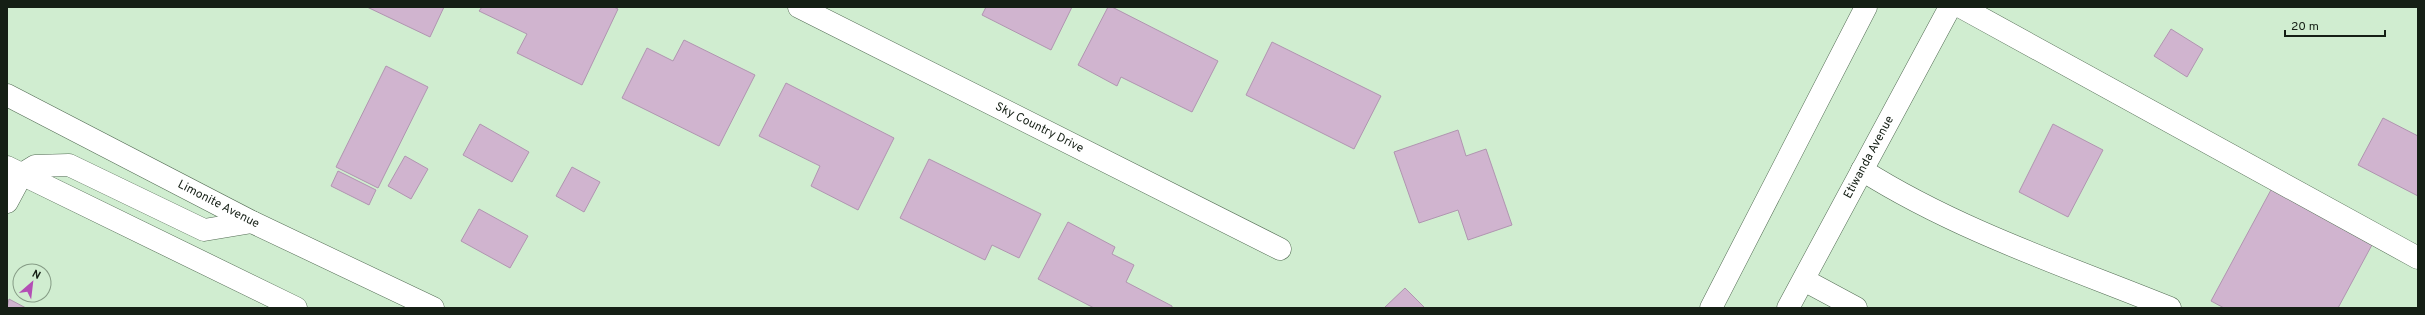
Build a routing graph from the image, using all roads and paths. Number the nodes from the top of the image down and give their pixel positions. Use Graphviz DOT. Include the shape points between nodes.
graph roads {
  1 [pos="799,7"];
  2 [pos="1866,7"];
  3 [pos="1950,7"];
  4 [pos="1961,7"];
  5 [pos="7,95"];
  6 [pos="14,170"];
  7 [pos="1862,170"];
  8 [pos="7,202"];
  9 [pos="252,222"];
  10 [pos="1280,249"];
  11 [pos="2418,258"];
  12 [pos="1804,280"];
  13 [pos="296,308"];
  14 [pos="434,308"];
  15 [pos="1711,308"];
  16 [pos="1788,308"];
  17 [pos="1856,308"];
  18 [pos="2170,308"];
  1 -- 10 [label="main road, Sky Country Drive"];
  2 -- 15 [label="main road"];
  3 -- 7 [label="main road, Etiwanda Avenue"];
  4 -- 11 [label="main road"];
  5 -- 9 [label="main road, Limonite Avenue"];
  6 -- 8 [label="main road"];
  6 -- 9 [label="main road" via="35,166 69,165 204,230"];
  6 -- 13 [label="main road"];
  7 -- 12 [label="main road, Etiwanda Avenue"];
  7 -- 18 [label="main road" via="1906,197 1994,237"];
  9 -- 14 [label="main road, Limonite Avenue"];
  12 -- 16 [label="main road, Etiwanda Avenue"];
  12 -- 17 [label="main road"];
}
